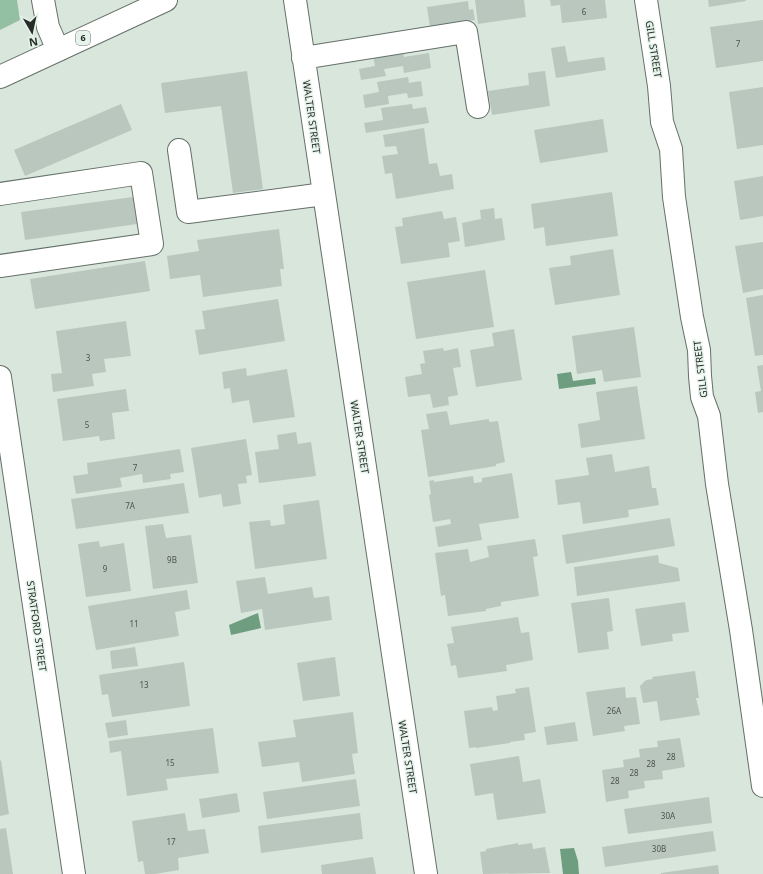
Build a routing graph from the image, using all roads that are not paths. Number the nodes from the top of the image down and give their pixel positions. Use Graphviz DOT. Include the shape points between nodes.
graph roads {
  1 [pos="43,0"];
  2 [pos="166,0"];
  3 [pos="295,0"];
  4 [pos="646,0"];
  5 [pos="58,50"];
  6 [pos="303,58"];
  7 [pos="0,77"];
  8 [pos="478,107"];
  9 [pos="179,150"];
  10 [pos="0,194"];
  11 [pos="324,194"];
  12 [pos="0,266"];
  13 [pos="0,377"];
  14 [pos="763,786"];
  15 [pos="74,874"];
  16 [pos="426,874"];
  1 -- 5 [label="main road" via="48,27"];
  2 -- 5 [label="main road, 6"];
  3 -- 6 [label="main road, WALTER STREET"];
  4 -- 14 [label="main road, GILL STREET" via="662,122 671,149 674,197 699,350 702,397 709,416"];
  5 -- 7 [label="main road, 6"];
  6 -- 8 [label="main road" via="466,32"];
  6 -- 11 [label="main road, WALTER STREET"];
  9 -- 11 [label="main road" via="188,212"];
  10 -- 12 [label="main road" via="141,173 152,244"];
  11 -- 16 [label="main road, WALTER STREET"];
  13 -- 15 [label="main road, STRATFORD STREET"];
}
